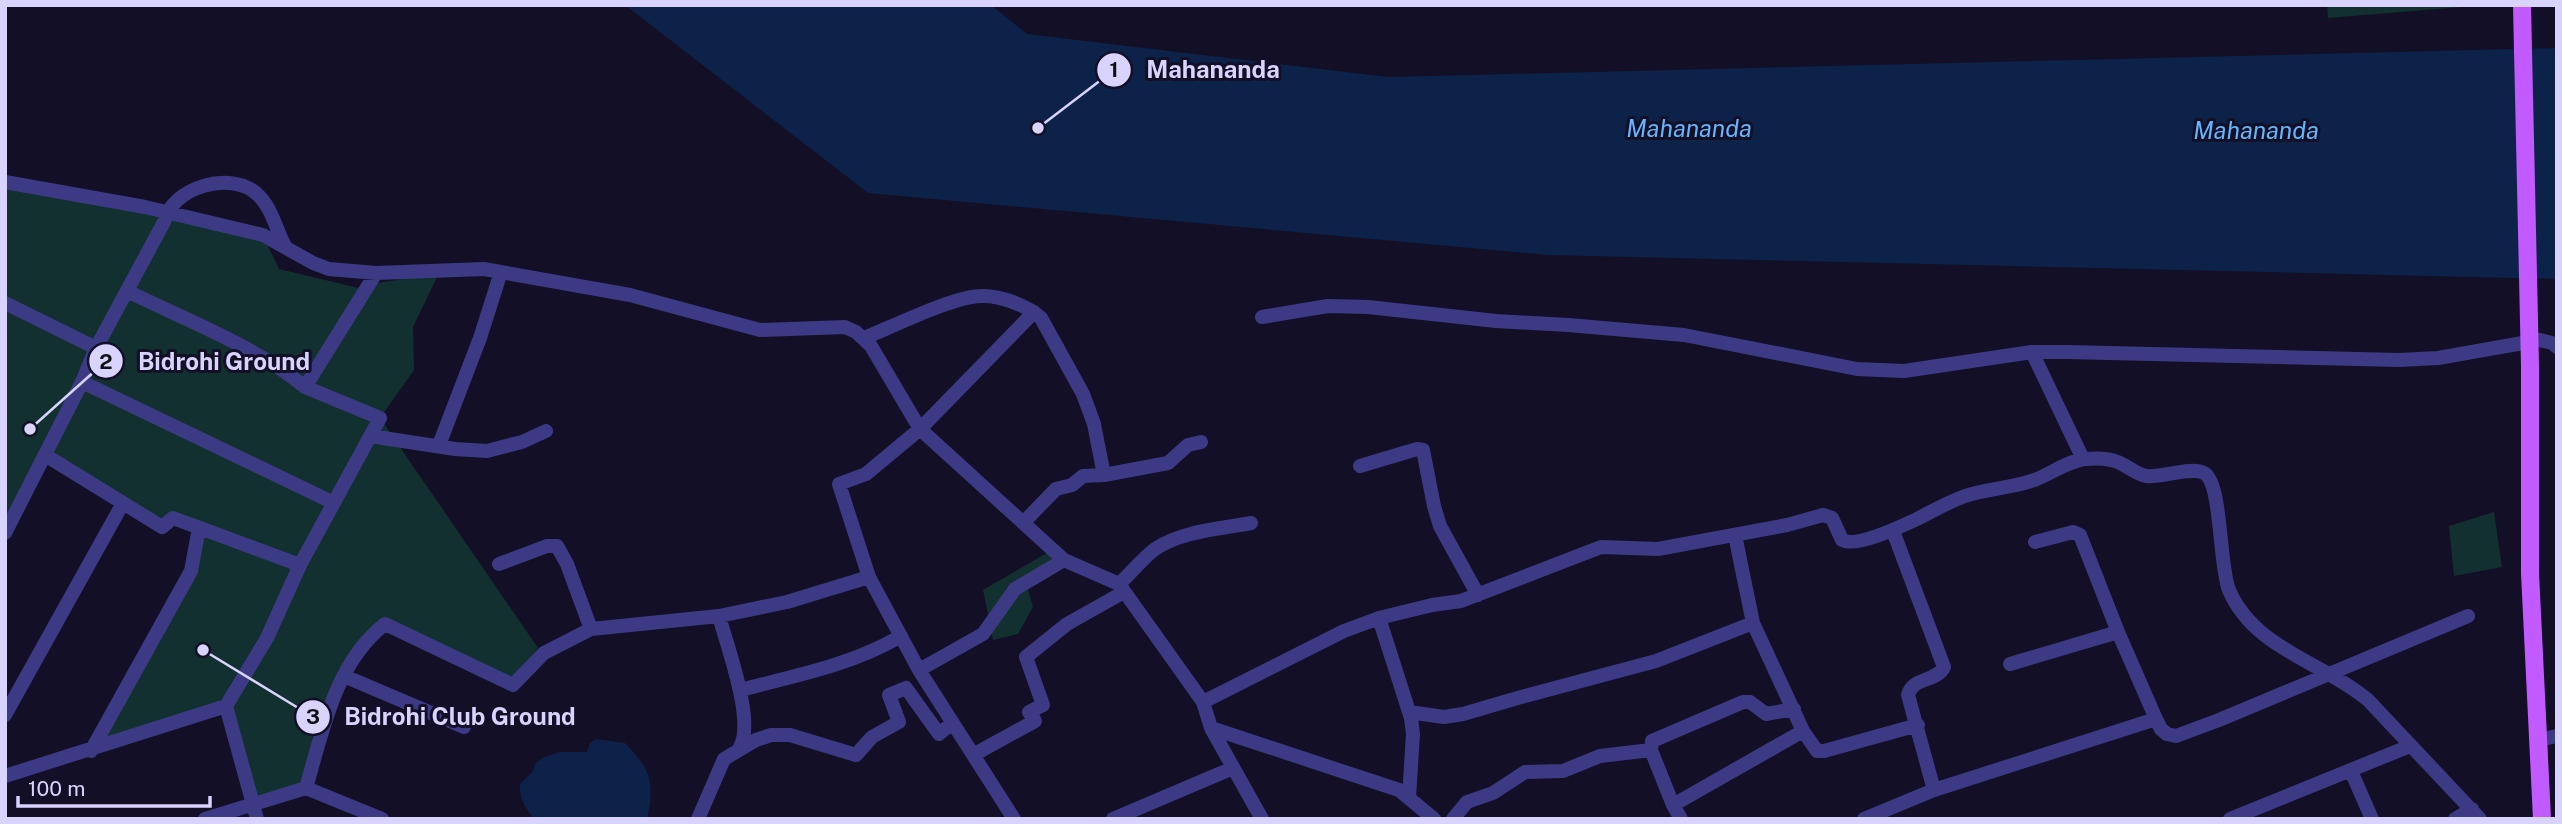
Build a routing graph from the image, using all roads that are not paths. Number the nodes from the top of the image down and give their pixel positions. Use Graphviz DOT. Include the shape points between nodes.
graph roads {
  1 [pos="2522,5"];
  2 [pos="5,182"];
  3 [pos="166,212"];
  4 [pos="286,248"];
  5 [pos="501,272"];
  6 [pos="376,273"];
  7 [pos="127,291"];
  8 [pos="5,303"];
  9 [pos="1034,312"];
  10 [pos="1262,317"];
  11 [pos="864,338"];
  12 [pos="2557,347"];
  13 [pos="96,348"];
  14 [pos="2032,352"];
  15 [pos="82,382"];
  16 [pos="305,387"];
  17 [pos="920,429"];
  18 [pos="546,431"];
  19 [pos="370,436"];
  20 [pos="1202,442"];
  21 [pos="439,446"];
  22 [pos="45,455"];
  23 [pos="2083,459"];
  24 [pos="1360,466"];
  25 [pos="1104,475"];
  26 [pos="123,503"];
  27 [pos="334,503"];
  28 [pos="1023,523"];
  29 [pos="1251,523"];
  30 [pos="200,528"];
  31 [pos="1893,531"];
  32 [pos="5,533"];
  33 [pos="1735,535"];
  34 [pos="2035,542"];
  35 [pos="1064,560"];
  36 [pos="499,564"];
  37 [pos="300,565"];
  38 [pos="869,577"];
  39 [pos="1122,588"];
  40 [pos="1478,595"];
  41 [pos="719,616"];
  42 [pos="2469,617"];
  43 [pos="1379,618"];
  44 [pos="1753,623"];
  45 [pos="591,629"];
  46 [pos="2118,632"];
  47 [pos="901,636"];
  48 [pos="2010,664"];
  49 [pos="919,670"];
  50 [pos="2332,674"];
  51 [pos="344,676"];
  52 [pos="740,690"];
  53 [pos="1203,702"];
  54 [pos="226,706"];
  55 [pos="1794,709"];
  56 [pos="1409,712"];
  57 [pos="5,715"];
  58 [pos="2156,719"];
  59 [pos="952,723"];
  60 [pos="1918,726"];
  61 [pos="464,727"];
  62 [pos="1211,728"];
  63 [pos="1803,731"];
  64 [pos="2557,736"];
  65 [pos="2538,740"];
  66 [pos="2410,746"];
  67 [pos="740,747"];
  68 [pos="1651,750"];
  69 [pos="91,751"];
  70 [pos="972,755"];
  71 [pos="1233,768"];
  72 [pos="2351,771"];
  73 [pos="5,776"];
  74 [pos="306,788"];
  75 [pos="1934,790"];
  76 [pos="1409,799"];
  77 [pos="253,804"];
  78 [pos="1672,805"];
  79 [pos="2476,814"];
  80 [pos="1258,818"];
  81 [pos="205,819"];
  82 [pos="257,819"];
  83 [pos="382,819"];
  84 [pos="698,819"];
  85 [pos="1014,819"];
  86 [pos="1113,819"];
  87 [pos="1434,819"];
  88 [pos="1453,819"];
  89 [pos="1681,819"];
  90 [pos="1864,819"];
  91 [pos="2230,819"];
  92 [pos="2372,819"];
  93 [pos="2455,819"];
  94 [pos="2542,819"];
  1 -- 65 [label="main road, bridge" via="2530,573"];
  2 -- 3 [label="street"];
  3 -- 4 [label="street" via="263,234"];
  3 -- 4 [label="street" via="182,196 209,185 236,182 257,194 267,207"];
  3 -- 7 [label="street"];
  4 -- 6 [label="street" via="330,269"];
  5 -- 6 [label="street"];
  5 -- 11 [label="street" via="630,295 760,330 845,327"];
  5 -- 21 [label="street"];
  6 -- 16 [label="street"];
  7 -- 13 [label="street"];
  7 -- 16 [label="street" via="253,353"];
  8 -- 13 [label="street"];
  9 -- 11 [label="street" via="994,297 971,297"];
  9 -- 17 [label="street"];
  9 -- 25 [label="street" via="1047,326 1083,394"];
  10 -- 14 [label="street" via="1328,306 1368,307 1684,335 1880,371"];
  11 -- 17 [label="street"];
  12 -- 14 [label="street" via="2540,340 2399,360"];
  13 -- 15 [label="street"];
  14 -- 23 [label="street"];
  15 -- 22 [label="street"];
  15 -- 27 [label="street"];
  16 -- 19 [label="street" via="380,418"];
  17 -- 28 [label="street"];
  17 -- 38 [label="street" via="866,474 839,484"];
  18 -- 21 [label="street" via="487,451"];
  19 -- 21 [label="street"];
  19 -- 27 [label="street"];
  20 -- 25 [label="street" via="1188,445 1168,463"];
  22 -- 26 [label="street"];
  22 -- 32 [label="street"];
  23 -- 31 [label="street" via="2015,486 1965,496"];
  23 -- 50 [label="street" via="2111,459 2144,476 2203,472 2215,489 2229,589 2244,614 2285,650"];
  24 -- 40 [label="street" via="1423,450 1440,526"];
  25 -- 28 [label="street" via="1083,476 1056,489"];
  26 -- 30 [label="street" via="162,527 173,518"];
  26 -- 57 [label="street"];
  27 -- 37 [label="street"];
  28 -- 35 [label="street"];
  29 -- 39 [label="street" via="1168,542 1155,550"];
  30 -- 37 [label="street"];
  30 -- 69 [label="street" via="191,571"];
  31 -- 33 [label="street" via="1848,543 1840,537 1832,518 1823,515"];
  31 -- 60 [label="street" via="1944,667 1940,674 1910,688"];
  33 -- 40 [label="street" via="1658,549 1601,547"];
  33 -- 44 [label="street"];
  34 -- 46 [label="street" via="2078,532"];
  35 -- 39 [label="street"];
  35 -- 49 [label="street" via="1015,589 983,634"];
  36 -- 45 [label="street" via="557,546"];
  37 -- 54 [label="street" via="267,638"];
  38 -- 41 [label="street" via="787,602"];
  38 -- 47 [label="street"];
  39 -- 53 [label="street"];
  39 -- 70 [label="street" via="1026,657 1043,705 1029,712 1035,722"];
  40 -- 43 [label="street"];
  41 -- 45 [label="street"];
  41 -- 52 [label="street"];
  42 -- 50 [label="street"];
  43 -- 53 [label="street"];
  43 -- 56 [label="street"];
  44 -- 55 [label="street"];
  44 -- 56 [label="street" via="1656,661 1464,714 1444,717"];
  45 -- 51 [label="street" via="544,653 513,685 386,624 369,636"];
  46 -- 48 [label="street"];
  46 -- 58 [label="street"];
  47 -- 49 [label="street"];
  47 -- 52 [label="street" via="864,654"];
  49 -- 59 [label="street"];
  50 -- 58 [label="street" via="2176,736 2161,729"];
  50 -- 66 [label="street" via="2368,700"];
  51 -- 61 [label="street"];
  51 -- 74 [label="street"];
  52 -- 67 [label="street" via="746,735"];
  53 -- 62 [label="street"];
  54 -- 69 [label="street"];
  54 -- 77 [label="street"];
  55 -- 63 [label="street"];
  55 -- 68 [label="street" via="1766,714 1743,702 1654,739"];
  56 -- 76 [label="street" via="1413,734"];
  58 -- 75 [label="street"];
  59 -- 67 [label="street" via="939,734 906,688 889,695 899,722 873,737 856,755 790,734 771,735"];
  59 -- 70 [label="street"];
  60 -- 63 [label="street" via="1824,751 1812,747"];
  60 -- 75 [label="street"];
  62 -- 71 [label="street"];
  62 -- 76 [label="street" via="1399,790"];
  63 -- 78 [label="street"];
  64 -- 65 [label="street"];
  65 -- 94 [label="main road"];
  66 -- 72 [label="street"];
  66 -- 79 [label="street"];
  67 -- 84 [label="street" via="724,759"];
  68 -- 78 [label="street"];
  68 -- 88 [label="street" via="1600,756 1563,771 1525,772 1500,790 1467,802"];
  69 -- 73 [label="street"];
  70 -- 85 [label="street"];
  71 -- 80 [label="street"];
  71 -- 86 [label="street"];
  72 -- 91 [label="street"];
  72 -- 92 [label="street"];
  74 -- 77 [label="street"];
  74 -- 83 [label="street"];
  75 -- 90 [label="street"];
  76 -- 87 [label="street"];
  77 -- 81 [label="street"];
  77 -- 82 [label="street"];
  78 -- 89 [label="street"];
  79 -- 93 [label="street"];
}
